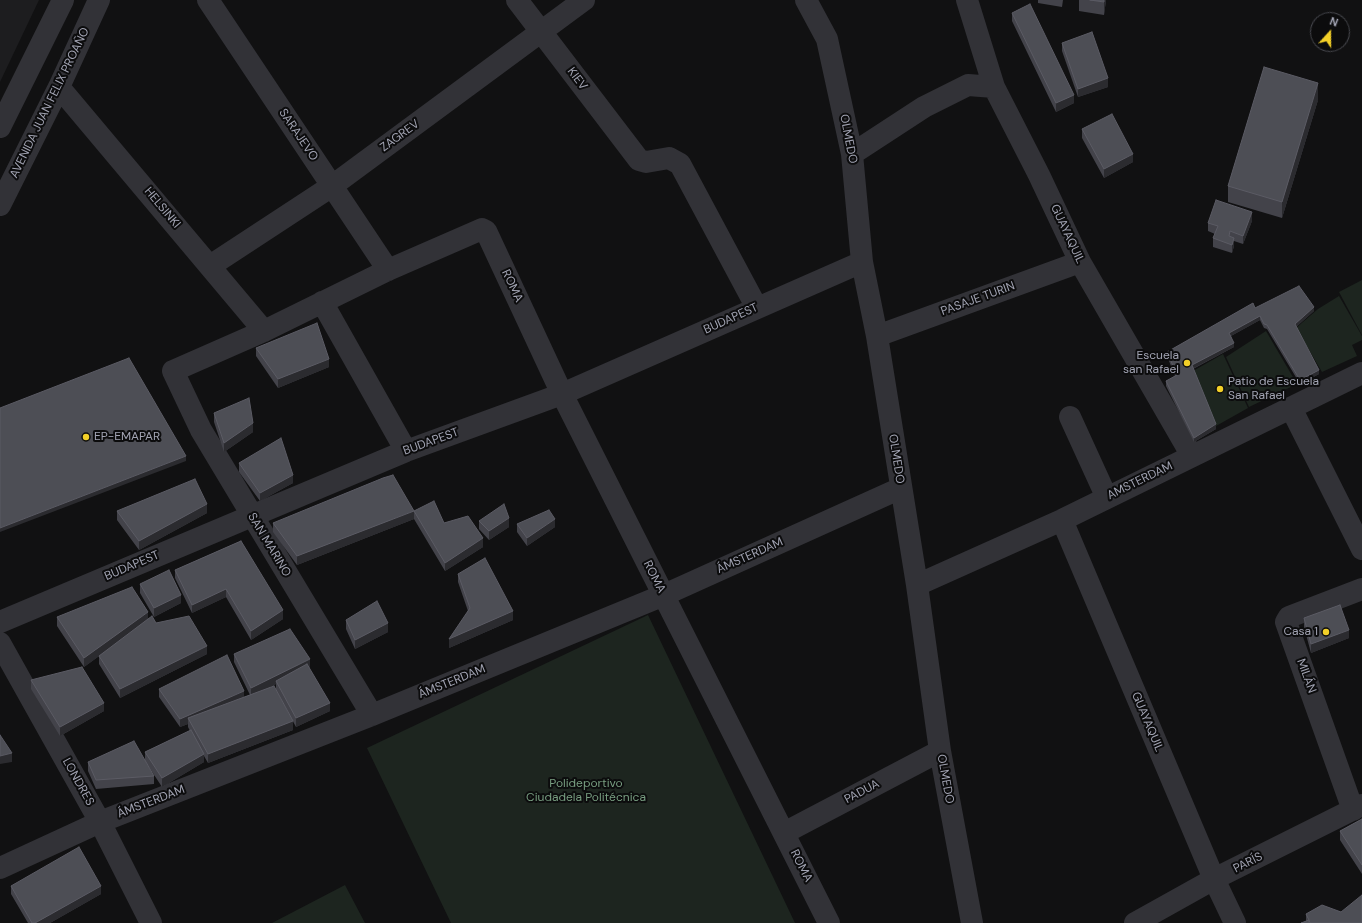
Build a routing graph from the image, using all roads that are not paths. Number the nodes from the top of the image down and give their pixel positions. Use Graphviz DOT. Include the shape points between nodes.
graph roads {
  1 [pos="63,0"];
  2 [pos="99,0"];
  3 [pos="208,0"];
  4 [pos="517,0"];
  5 [pos="584,0"];
  6 [pos="806,0"];
  7 [pos="967,0"];
  8 [pos="542,32"];
  9 [pos="59,87"];
  10 [pos="994,87"];
  11 [pos="0,127"];
  12 [pos="852,154"];
  13 [pos="332,186"];
  14 [pos="0,205"];
  15 [pos="862,262"];
  16 [pos="1080,262"];
  17 [pos="210,266"];
  18 [pos="388,270"];
  19 [pos="322,302"];
  20 [pos="757,308"];
  21 [pos="264,331"];
  22 [pos="877,336"];
  23 [pos="1362,373"];
  24 [pos="562,394"];
  25 [pos="1291,408"];
  26 [pos="1070,417"];
  27 [pos="406,451"];
  28 [pos="1192,456"];
  29 [pos="901,488"];
  30 [pos="1107,498"];
  31 [pos="252,517"];
  32 [pos="1062,520"];
  33 [pos="1362,549"];
  34 [pos="917,585"];
  35 [pos="1362,589"];
  36 [pos="664,595"];
  37 [pos="0,622"];
  38 [pos="0,643"];
  39 [pos="372,715"];
  40 [pos="940,751"];
  41 [pos="1357,807"];
  42 [pos="100,822"];
  43 [pos="784,833"];
  44 [pos="0,868"];
  45 [pos="1214,879"];
  46 [pos="151,923"];
  47 [pos="829,923"];
  48 [pos="972,923"];
  49 [pos="1135,923"];
  50 [pos="1235,923"];
  1 -- 11 [label="street"];
  2 -- 9 [label="street, AVENIDA JUAN FELIX PROAÑO"];
  3 -- 13 [label="street, SARAJEVO"];
  4 -- 8 [label="street, KIEV"];
  5 -- 8 [label="street, ZAGREV"];
  6 -- 12 [label="street, OLMEDO" via="827,40"];
  7 -- 10 [label="street, GUAYAQUIL"];
  8 -- 13 [label="street, ZAGREV"];
  8 -- 20 [label="street, KIEV" via="637,158 646,162 669,158 680,164"];
  9 -- 14 [label="street, AVENIDA JUAN FELIX PROAÑO"];
  9 -- 17 [label="street, HELSINKI"];
  10 -- 12 [label="street" via="968,84 924,107"];
  10 -- 16 [label="street, GUAYAQUIL"];
  12 -- 15 [label="street, OLMEDO"];
  13 -- 17 [label="street, ZAGREV"];
  13 -- 18 [label="street, SARAJEVO"];
  15 -- 20 [label="street, BUDAPEST"];
  15 -- 22 [label="street, OLMEDO"];
  16 -- 22 [label="street, PASAJE TURIN"];
  16 -- 28 [label="street, GUAYAQUIL"];
  17 -- 21 [label="street, HELSINKI"];
  18 -- 19 [label="street"];
  18 -- 24 [label="street, ROMA" via="484,230"];
  19 -- 21 [label="street"];
  19 -- 27 [label="street"];
  20 -- 24 [label="street, BUDAPEST"];
  21 -- 31 [label="street, SAN MARINO" via="173,371 201,430"];
  22 -- 29 [label="street, OLMEDO"];
  23 -- 25 [label="street, AMSTERDAM"];
  24 -- 27 [label="street, BUDAPEST"];
  24 -- 36 [label="street, ROMA"];
  25 -- 28 [label="street, AMSTERDAM"];
  25 -- 33 [label="street"];
  26 -- 30 [label="street"];
  27 -- 31 [label="street, BUDAPEST"];
  28 -- 30 [label="street, AMSTERDAM"];
  29 -- 34 [label="street, OLMEDO"];
  29 -- 36 [label="street, ÁMSTERDAM"];
  30 -- 32 [label="street, AMSTERDAM"];
  31 -- 37 [label="street, BUDAPEST"];
  31 -- 39 [label="street, SAN MARINO"];
  32 -- 34 [label="street, AMSTERDAM"];
  32 -- 45 [label="street, GUAYAQUIL"];
  34 -- 40 [label="street, OLMEDO"];
  35 -- 41 [label="street, MILÁN" via="1290,617 1286,622"];
  36 -- 39 [label="street, ÁMSTERDAM"];
  36 -- 43 [label="street, ROMA"];
  38 -- 42 [label="street, LONDRES"];
  39 -- 42 [label="street, ÁMSTERDAM"];
  40 -- 43 [label="street, PADUA"];
  40 -- 48 [label="street, OLMEDO"];
  41 -- 45 [label="street, PARÍS"];
  42 -- 44 [label="street, ÁMSTERDAM"];
  42 -- 46 [label="street, LONDRES"];
  43 -- 47 [label="street, ROMA"];
  45 -- 49 [label="street, PARÍS"];
  45 -- 50 [label="street, GUAYAQUIL"];
}
